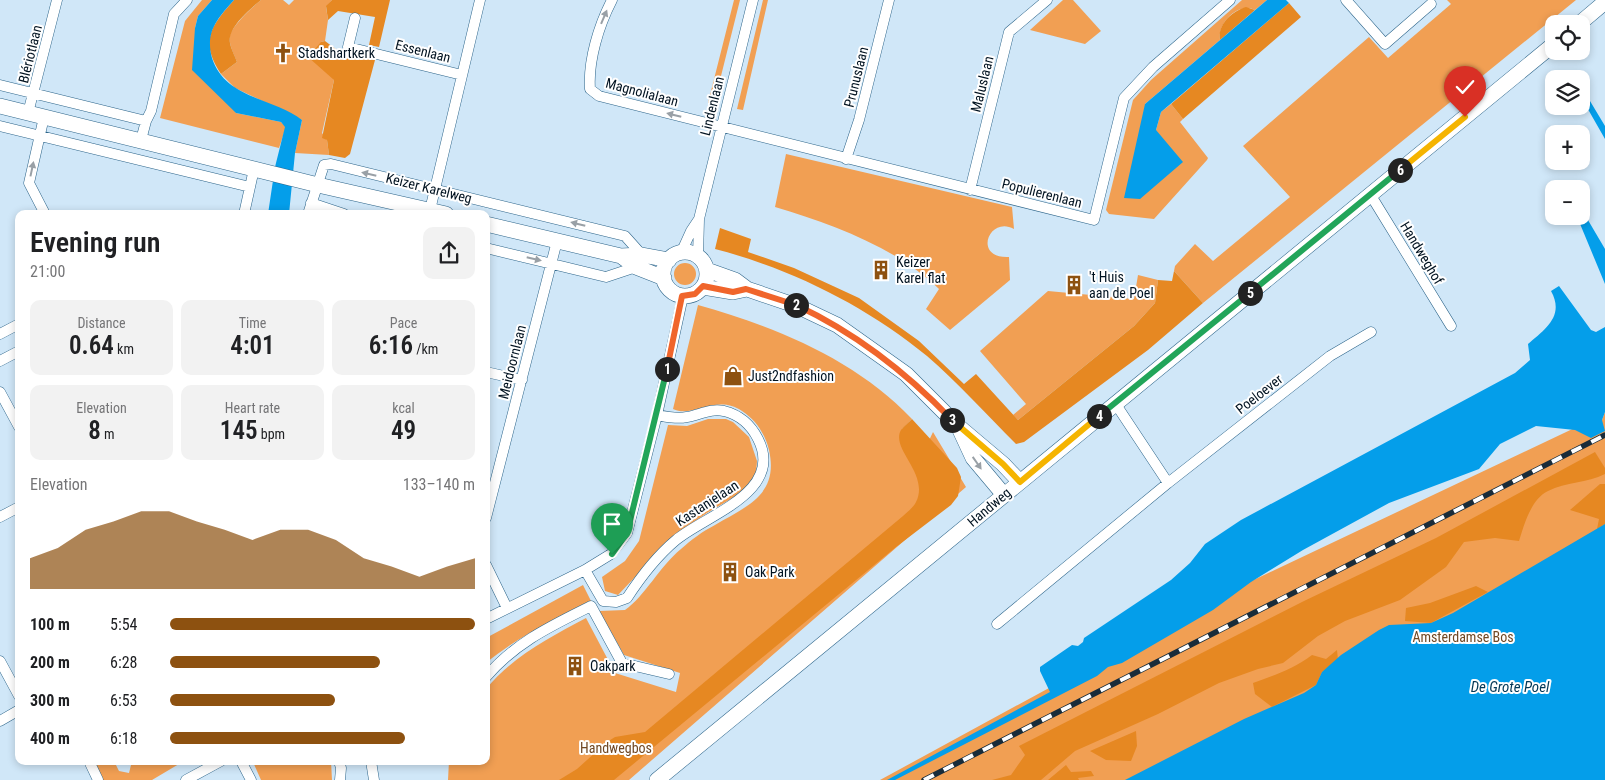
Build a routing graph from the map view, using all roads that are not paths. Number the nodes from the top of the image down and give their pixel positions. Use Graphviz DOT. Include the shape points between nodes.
graph roads {
  1 [pos="56,0"];
  2 [pos="187,0"];
  3 [pos="480,0"];
  4 [pos="612,0"];
  5 [pos="753,0"];
  6 [pos="889,0"];
  7 [pos="1047,0"];
  8 [pos="1230,0"];
  9 [pos="1346,0"];
  10 [pos="1605,2"];
  11 [pos="1431,4"];
  12 [pos="1590,15"];
  13 [pos="355,18"];
  14 [pos="1545,51"];
  15 [pos="462,75"];
  16 [pos="0,85"];
  17 [pos="34,93"];
  18 [pos="0,106"];
  19 [pos="28,114"];
  20 [pos="44,117"];
  21 [pos="146,121"];
  22 [pos="0,126"];
  23 [pos="720,128"];
  24 [pos="40,136"];
  25 [pos="141,140"];
  26 [pos="846,159"];
  27 [pos="254,168"];
  28 [pos="312,183"];
  29 [pos="250,187"];
  30 [pos="435,189"];
  31 [pos="970,190"];
  32 [pos="1370,194"];
  33 [pos="311,203"];
  34 [pos="43,210"];
  35 [pos="245,210"];
  36 [pos="309,210"];
  37 [pos="332,210"];
  38 [pos="430,210"];
  39 [pos="699,219"];
  40 [pos="490,225"];
  41 [pos="557,241"];
  42 [pos="490,249"];
  43 [pos="675,256"];
  44 [pos="698,257"];
  45 [pos="639,261"];
  46 [pos="551,263"];
  47 [pos="707,270"];
  48 [pos="664,278"];
  49 [pos="703,286"];
  50 [pos="746,289"];
  51 [pos="682,296"];
  52 [pos="15,326"];
  53 [pos="1451,326"];
  54 [pos="1371,332"];
  55 [pos="0,334"];
  56 [pos="15,352"];
  57 [pos="0,361"];
  58 [pos="490,373"];
  59 [pos="522,380"];
  60 [pos="0,392"];
  61 [pos="1115,403"];
  62 [pos="657,415"];
  63 [pos="15,420"];
  64 [pos="958,426"];
  65 [pos="1020,482"];
  66 [pos="1168,484"];
  67 [pos="1004,495"];
  68 [pos="490,503"];
  69 [pos="15,508"];
  70 [pos="0,517"];
  71 [pos="585,570"];
  72 [pos="490,573"];
  73 [pos="507,608"];
  74 [pos="490,617"];
  75 [pos="997,624"];
  76 [pos="0,661"];
  77 [pos="490,672"];
  78 [pos="669,674"];
  79 [pos="15,689"];
  80 [pos="15,712"];
  81 [pos="0,721"];
  82 [pos="91,765"];
  83 [pos="214,765"];
  84 [pos="243,765"];
  85 [pos="340,765"];
  86 [pos="372,765"];
  87 [pos="98,780"];
  88 [pos="186,780"];
  89 [pos="251,780"];
  90 [pos="340,780"];
  91 [pos="374,780"];
  92 [pos="657,780"];
  1 -- 17 [label="street, Blériotlaan"];
  2 -- 21 [label="street" via="174,14"];
  3 -- 15 [label="street, Essenlaan"];
  23 -- 4 [label="street, Magnolialaan, one-way" via="599,96 590,89 589,79 602,21"];
  5 -- 23 [label="street, Lindenlaan"];
  6 -- 26 [label="street, Prunuslaan"];
  7 -- 31 [label="street, Maluslaan" via="1010,32"];
  8 -- 31 [label="street, Populierenlaan" via="1153,67 1124,98 1094,220"];
  9 -- 11 [label="street" via="1385,44"];
  10 -- 12 [label="main road"];
  13 -- 15 [label="street, Essenlaan" via="348,46"];
  14 -- 32 [label="main road, Handweg"];
  15 -- 30 [label="street, Essenlaan"];
  16 -- 17 [label="street"];
  17 -- 19 [label="street, Blériotlaan"];
  17 -- 21 [label="street"];
  18 -- 19 [label="main road, Keizer Karelweg"];
  19 -- 20 [label="main road, Keizer Karelweg"];
  20 -- 24 [label="street"];
  20 -- 25 [label="main road, Keizer Karelweg"];
  21 -- 25 [label="street"];
  22 -- 24 [label="street"];
  23 -- 26 [label="street, Populierenlaan"];
  23 -- 39 [label="street, Lindenlaan"];
  24 -- 29 [label="street"];
  34 -- 24 [label="street, one-way" via="29,184"];
  25 -- 27 [label="main road, Keizer Karelweg"];
  26 -- 31 [label="street, Populierenlaan"];
  27 -- 28 [label="main road, Keizer Karelweg"];
  27 -- 29 [label="street"];
  30 -- 28 [label="street, Keizer Karelweg, one-way" via="324,165"];
  28 -- 33 [label="street"];
  28 -- 38 [label="main road, Keizer Karelweg"];
  29 -- 35 [label="street"];
  30 -- 38 [label="street, Essenlaan"];
  45 -- 30 [label="street, Keizer Karelweg, one-way" via="625,236"];
  32 -- 53 [label="street, Handweghof"];
  32 -- 61 [label="main road, Handweg"];
  33 -- 36 [label="street"];
  33 -- 37 [label="street"];
  39 -- 43 [label="street, Lindenlaan"];
  39 -- 44 [label="street, Lindenlaan"];
  40 -- 41 [label="main road, Keizer Karelweg"];
  41 -- 45 [label="main road, Keizer Karelweg"];
  41 -- 46 [label="street, Meidoornlaan"];
  42 -- 46 [label="street, Keizer Karelweg, one-way"];
  43 -- 44 [label="main road" via="692,254"];
  43 -- 45 [label="main road, Keizer Karelweg"];
  43 -- 48 [label="main road" via="664,270"];
  44 -- 47 [label="main road"];
  45 -- 46 [label="street, Keizer Karelweg" via="606,277"];
  45 -- 48 [label="main road, Keizer Karelweg"];
  46 -- 59 [label="street, Meidoornlaan"];
  47 -- 49 [label="main road"];
  47 -- 50 [label="main road" via="734,280"];
  48 -- 51 [label="main road" via="671,291"];
  49 -- 50 [label="main road" via="733,292"];
  49 -- 51 [label="main road" via="695,294"];
  50 -- 64 [label="main road" via="796,306 837,325 906,374"];
  51 -- 62 [label="street"];
  52 -- 55 [label="street"];
  54 -- 66 [label="street, Poeloever" via="1330,356"];
  56 -- 57 [label="street"];
  58 -- 59 [label="street"];
  59 -- 68 [label="street, Meidoornlaan"];
  60 -- 63 [label="street"];
  61 -- 65 [label="main road, Handweg"];
  61 -- 66 [label="street"];
  62 -- 71 [label="street" via="627,533 612,554"];
  62 -- 71 [label="street, Kastanjelaan" via="677,418 723,410 740,417 753,430 761,445 762,463 758,479 737,502 675,540 627,598 616,602 603,601"];
  64 -- 65 [label="main road"];
  64 -- 67 [label="main road, one-way" via="973,458"];
  65 -- 67 [label="main road, Handweg"];
  66 -- 75 [label="street, Poeloever"];
  67 -- 92 [label="main road, Handweg"];
  69 -- 70 [label="street"];
  71 -- 73 [label="street"];
  72 -- 73 [label="street"];
  73 -- 74 [label="street"];
  76 -- 79 [label="street"];
  77 -- 78 [label="street" via="503,657 531,637 592,606 622,663"];
  80 -- 81 [label="street"];
  82 -- 87 [label="street"];
  83 -- 88 [label="street"];
  84 -- 89 [label="street"];
  85 -- 90 [label="street"];
  86 -- 91 [label="street"];
}
